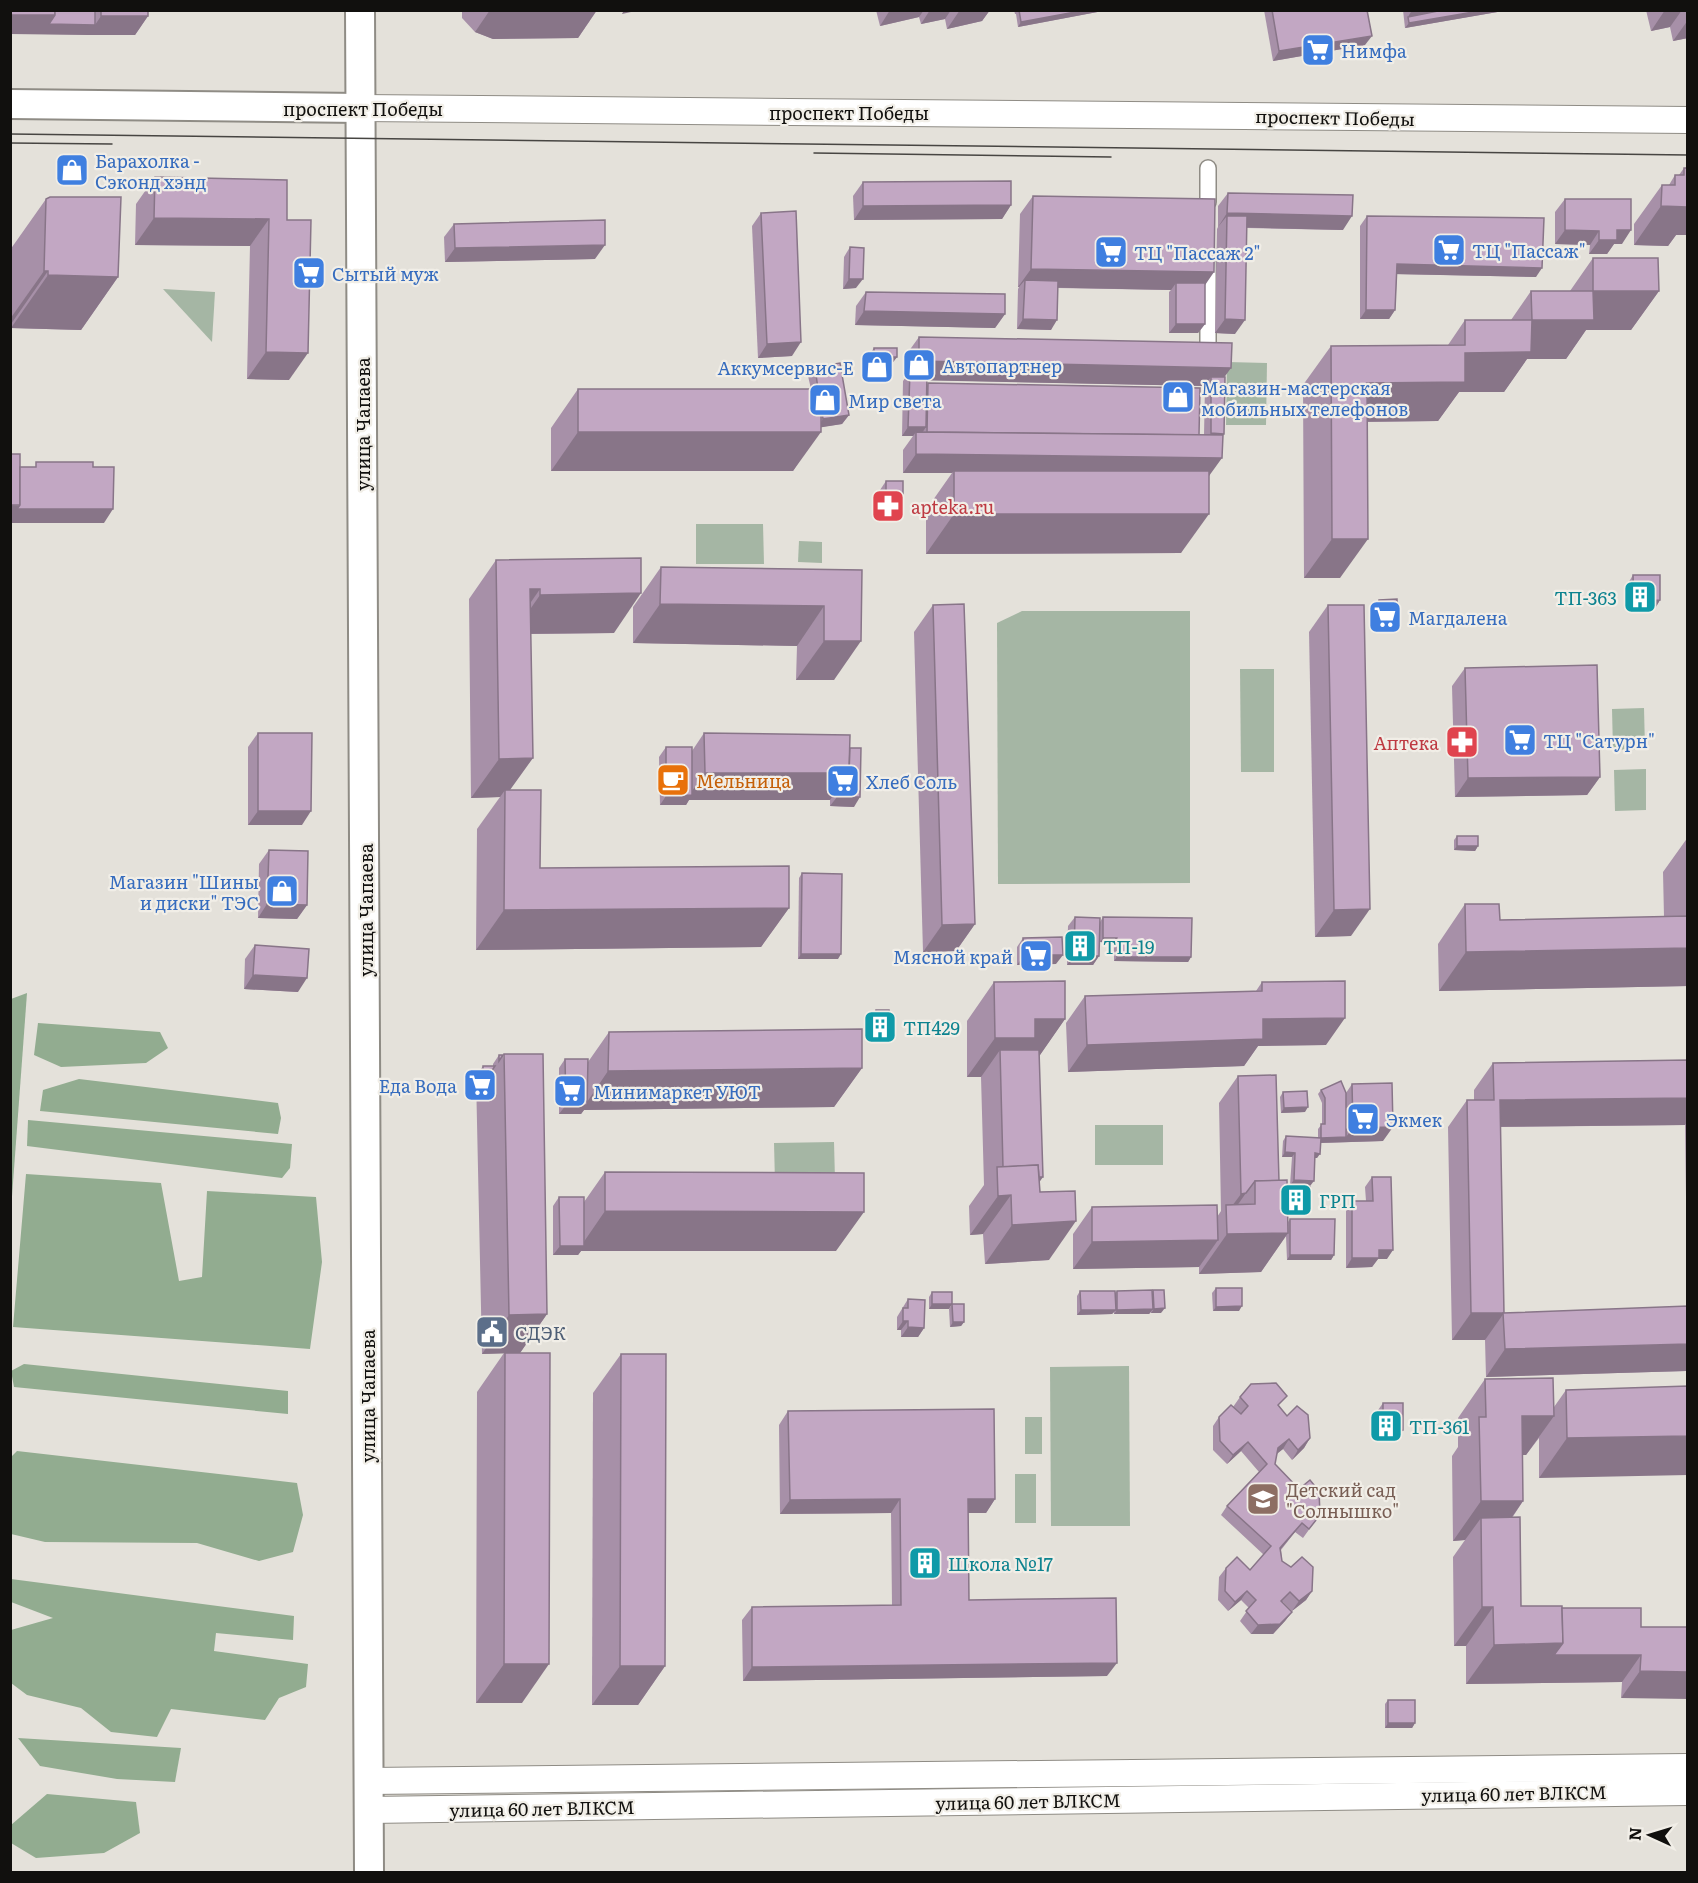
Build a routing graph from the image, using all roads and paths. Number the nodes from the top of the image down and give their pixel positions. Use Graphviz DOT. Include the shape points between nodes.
graph roads {
  1 [pos="360,10"];
  2 [pos="10,104"];
  3 [pos="360,108"];
  4 [pos="1688,120"];
  5 [pos="1208,168"];
  6 [pos="1208,202"];
  7 [pos="1208,249"];
  8 [pos="1208,349"];
  9 [pos="1688,1767"];
  10 [pos="369,1781"];
  11 [pos="1688,1792"];
  12 [pos="369,1810"];
  13 [pos="369,1872"];
  1 -- 3 [label="main road, улица Чапаева"];
  2 -- 3 [label="main road, проспект Победы"];
  3 -- 4 [label="street, проспект Победы"];
  3 -- 10 [label="main road, улица Чапаева"];
  5 -- 6 [label="street"];
  7 -- 8 [label="street"];
  9 -- 10 [label="street, улица 60 лет ВЛКСМ"];
  10 -- 12 [label="main road, улица Чапаева"];
  11 -- 12 [label="street, улица 60 лет ВЛКСМ"];
  12 -- 13 [label="main road, улица Чапаева"];
}
